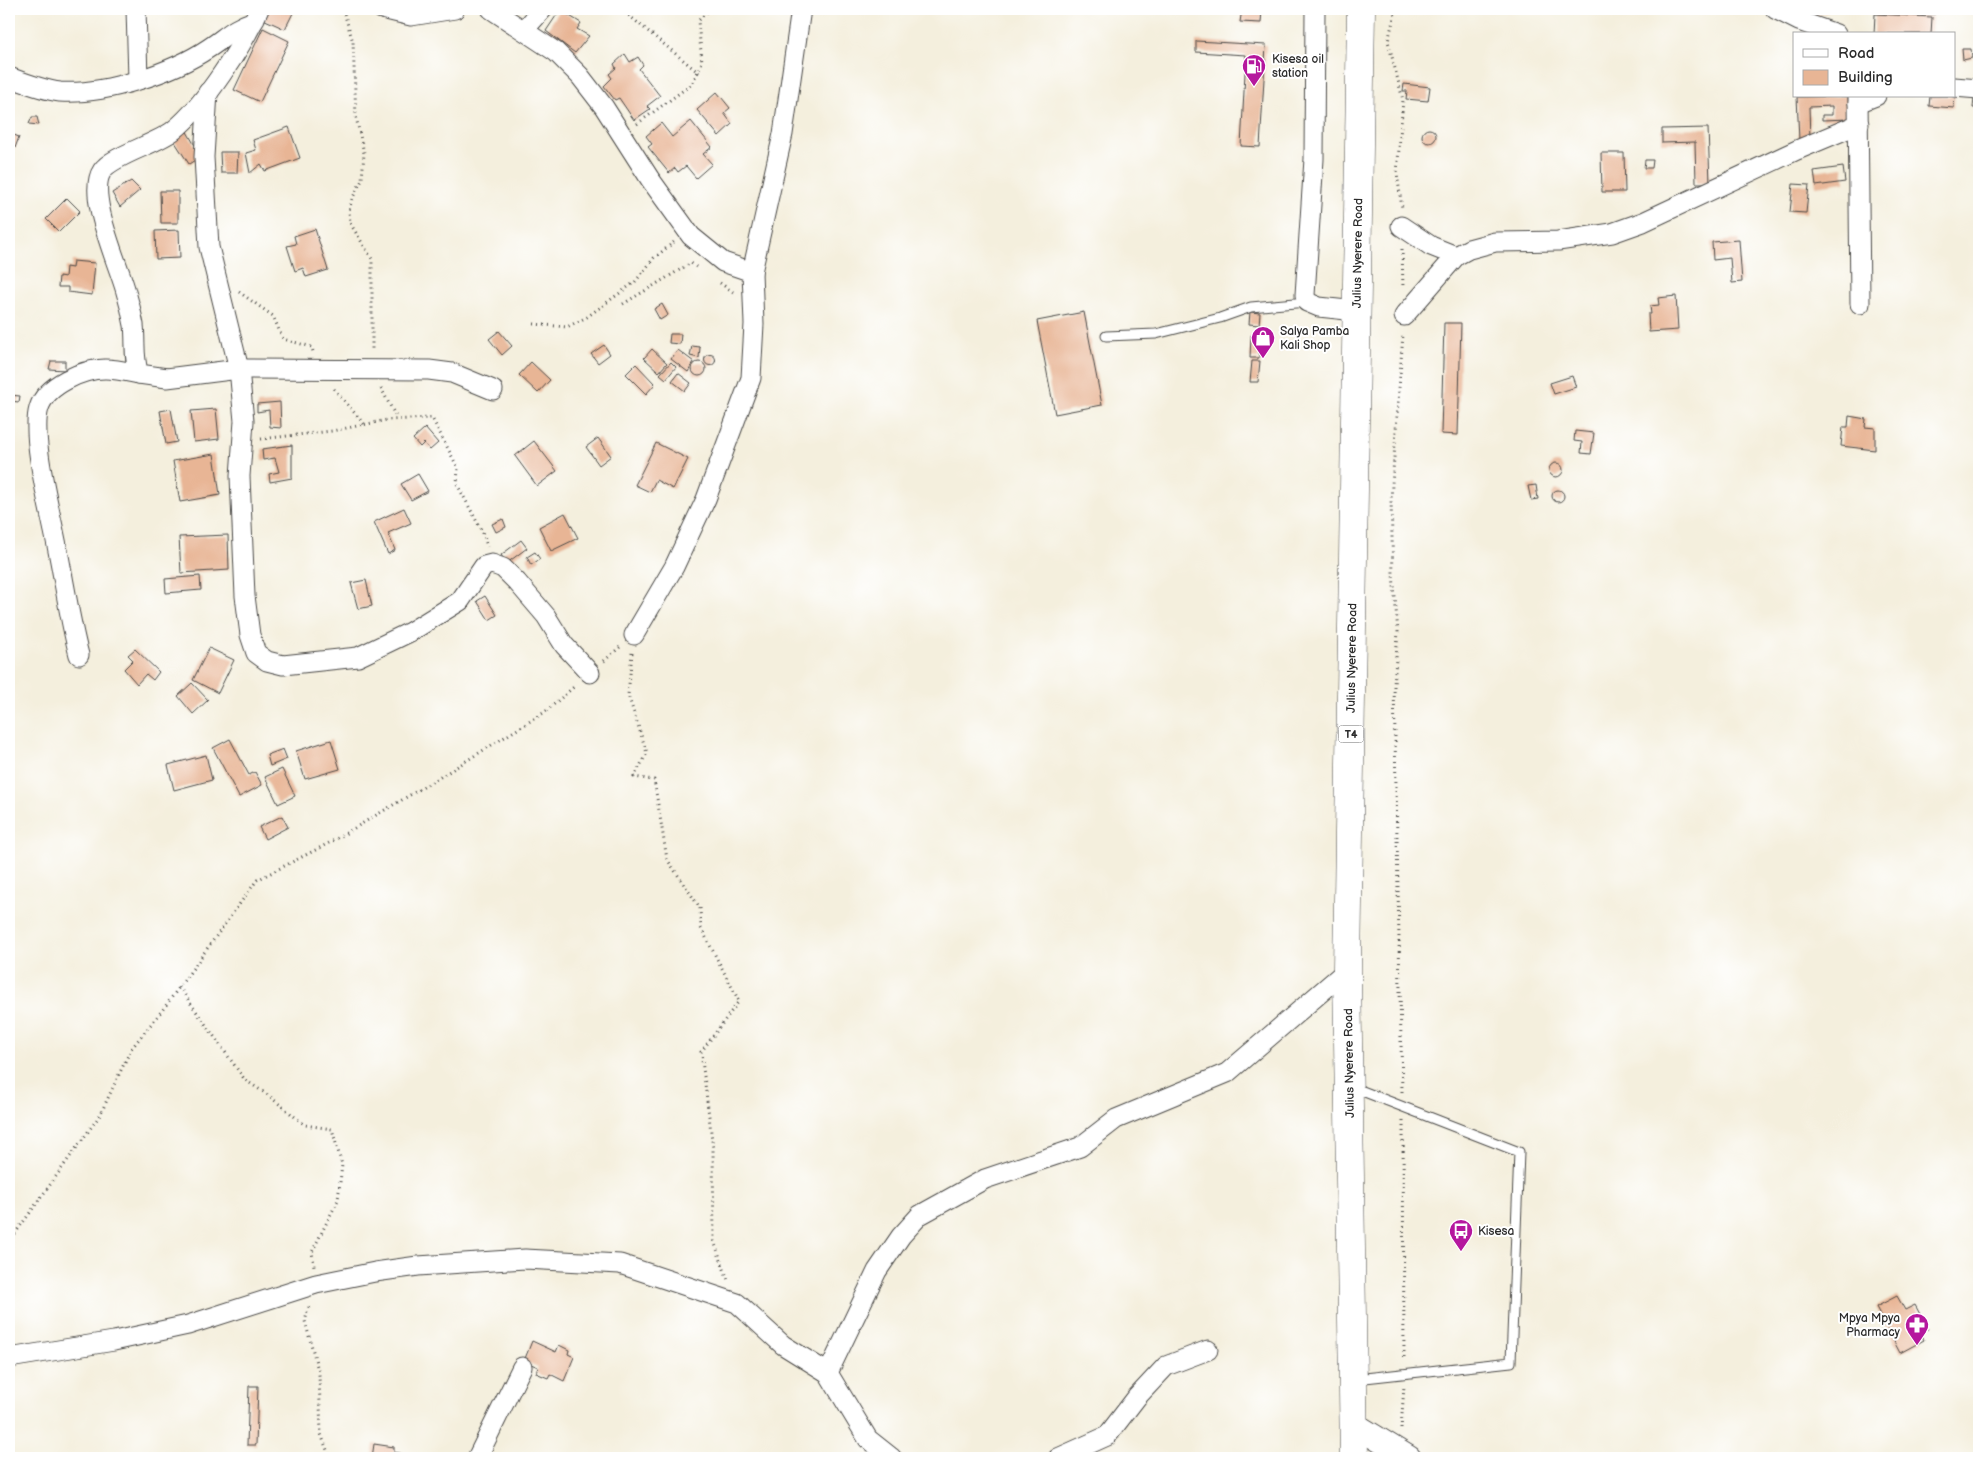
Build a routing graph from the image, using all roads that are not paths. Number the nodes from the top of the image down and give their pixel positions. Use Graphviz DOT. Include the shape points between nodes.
graph roads {
  1 [pos="136,9"];
  2 [pos="382,9"];
  3 [pos="455,9"];
  4 [pos="490,9"];
  5 [pos="543,9"];
  6 [pos="801,9"];
  7 [pos="1315,9"];
  8 [pos="1361,9"];
  9 [pos="1780,10"];
  10 [pos="256,15"];
  11 [pos="524,30"];
  12 [pos="1830,32"];
  13 [pos="9,77"];
  14 [pos="138,79"];
  15 [pos="1956,87"];
  16 [pos="1979,89"];
  17 [pos="208,92"];
  18 [pos="1858,100"];
  19 [pos="1860,124"];
  20 [pos="1401,226"];
  21 [pos="1456,256"];
  22 [pos="752,272"];
  23 [pos="1307,302"];
  24 [pos="1860,304"];
  25 [pos="1356,311"];
  26 [pos="1404,316"];
  27 [pos="1106,336"];
  28 [pos="239,369"];
  29 [pos="139,374"];
  30 [pos="493,390"];
  31 [pos="634,635"];
  32 [pos="79,655"];
  33 [pos="590,673"];
  34 [pos="1347,970"];
  35 [pos="1349,1086"];
  36 [pos="1208,1350"];
  37 [pos="9,1358"];
  38 [pos="522,1367"];
  39 [pos="828,1373"];
  40 [pos="1354,1379"];
  41 [pos="1355,1425"];
  42 [pos="1404,1455"];
  43 [pos="477,1458"];
  44 [pos="892,1458"];
  45 [pos="1058,1458"];
  46 [pos="1354,1458"];
  1 -- 14 [label="street"];
  2 -- 3 [label="street" via="411,16"];
  4 -- 11 [label="street"];
  5 -- 11 [label="street"];
  6 -- 22 [label="street" via="783,134"];
  7 -- 23 [label="street" via="1314,159"];
  8 -- 25 [label="highway, Julius Nyerere Road / T4"];
  9 -- 12 [label="street"];
  10 -- 14 [label="street" via="208,48 171,68"];
  10 -- 17 [label="street"];
  11 -- 22 [label="street" via="556,52 580,76 691,236 722,262"];
  13 -- 14 [label="street" via="60,92 94,90"];
  15 -- 16 [label="street"];
  17 -- 28 [label="street" via="204,157 209,247"];
  17 -- 29 [label="street" via="174,130 148,146 115,159 102,170 98,182 102,216 134,325 134,352"];
  18 -- 19 [label="street"];
  19 -- 21 [label="street" via="1612,233 1558,241 1495,242"];
  19 -- 24 [label="street"];
  20 -- 21 [label="street" via="1431,246"];
  21 -- 26 [label="street"];
  22 -- 31 [label="street" via="751,378 706,499 674,567"];
  23 -- 25 [label="street" via="1319,307"];
  23 -- 27 [label="lane" via="1251,307 1156,334"];
  25 -- 34 [label="highway, Julius Nyerere Road / T4"];
  28 -- 29 [label="street" via="167,378"];
  28 -- 30 [label="street" via="429,370 452,373"];
  28 -- 33 [label="street" via="244,421 240,476 246,603 256,653 267,661 283,665 358,657 410,632 460,601 484,566 492,564 504,568 517,582 546,616 564,645"];
  29 -- 32 [label="street" via="105,369 87,372 51,390 40,407 37,426 43,477"];
  34 -- 35 [label="highway, Julius Nyerere Road / T4"];
  34 -- 39 [label="street" via="1227,1073 1116,1119 1080,1146 986,1179 920,1215 877,1271"];
  35 -- 40 [label="highway, Julius Nyerere Road / T4"];
  35 -- 40 [label="lane" via="1519,1152 1510,1362"];
  36 -- 45 [label="street" via="1166,1366 1137,1396 1107,1436"];
  37 -- 39 [label="street" via="188,1325 316,1284 418,1266 525,1259 620,1264 737,1303 783,1345"];
  38 -- 43 [label="street"];
  39 -- 44 [label="street" via="868,1438"];
  40 -- 41 [label="highway, Julius Nyerere Road / T4"];
  41 -- 42 [label="street"];
  41 -- 46 [label="highway, Julius Nyerere Road / T4"];
}
